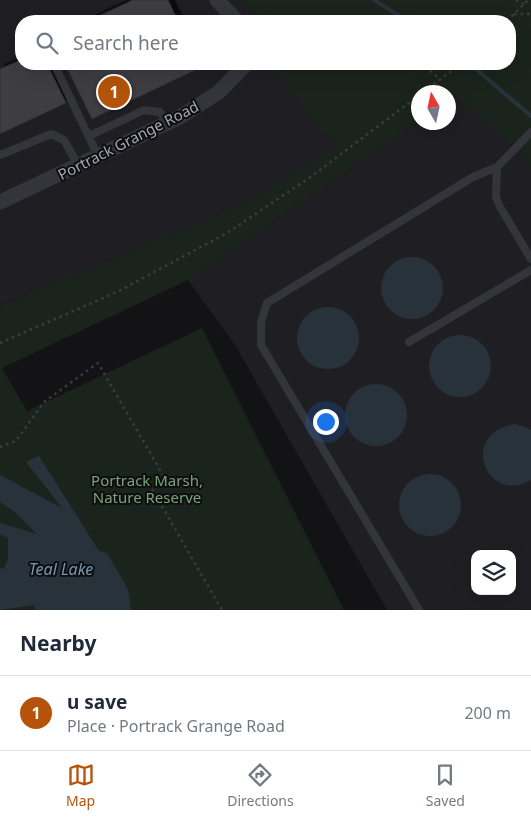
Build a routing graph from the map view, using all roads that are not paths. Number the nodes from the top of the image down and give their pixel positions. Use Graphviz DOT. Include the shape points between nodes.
graph roads {
  1 [pos="217,0"];
  2 [pos="231,15"];
  3 [pos="57,70"];
  4 [pos="240,70"];
  5 [pos="168,123"];
  6 [pos="529,134"];
  7 [pos="89,136"];
  8 [pos="0,155"];
  9 [pos="98,156"];
  10 [pos="78,165"];
  11 [pos="497,167"];
  12 [pos="0,202"];
  13 [pos="531,259"];
  14 [pos="531,270"];
  15 [pos="410,342"];
  16 [pos="420,610"];
  1 -- 2 [label="street"];
  3 -- 7 [label="lane"];
  4 -- 5 [label="street, Portrack Grange Road" via="219,92"];
  5 -- 7 [label="lane" via="160,112 144,110"];
  5 -- 9 [label="street, Portrack Grange Road"];
  6 -- 11 [label="lane"];
  7 -- 9 [label="lane"];
  8 -- 10 [label="lane" via="51,134 64,140"];
  9 -- 10 [label="street, Portrack Grange Road"];
  10 -- 12 [label="street, Portrack Grange Road"];
  11 -- 13 [label="lane" via="496,197"];
  11 -- 16 [label="lane" via="473,177 267,303 261,322 261,345"];
  14 -- 15 [label="lane"];
}
